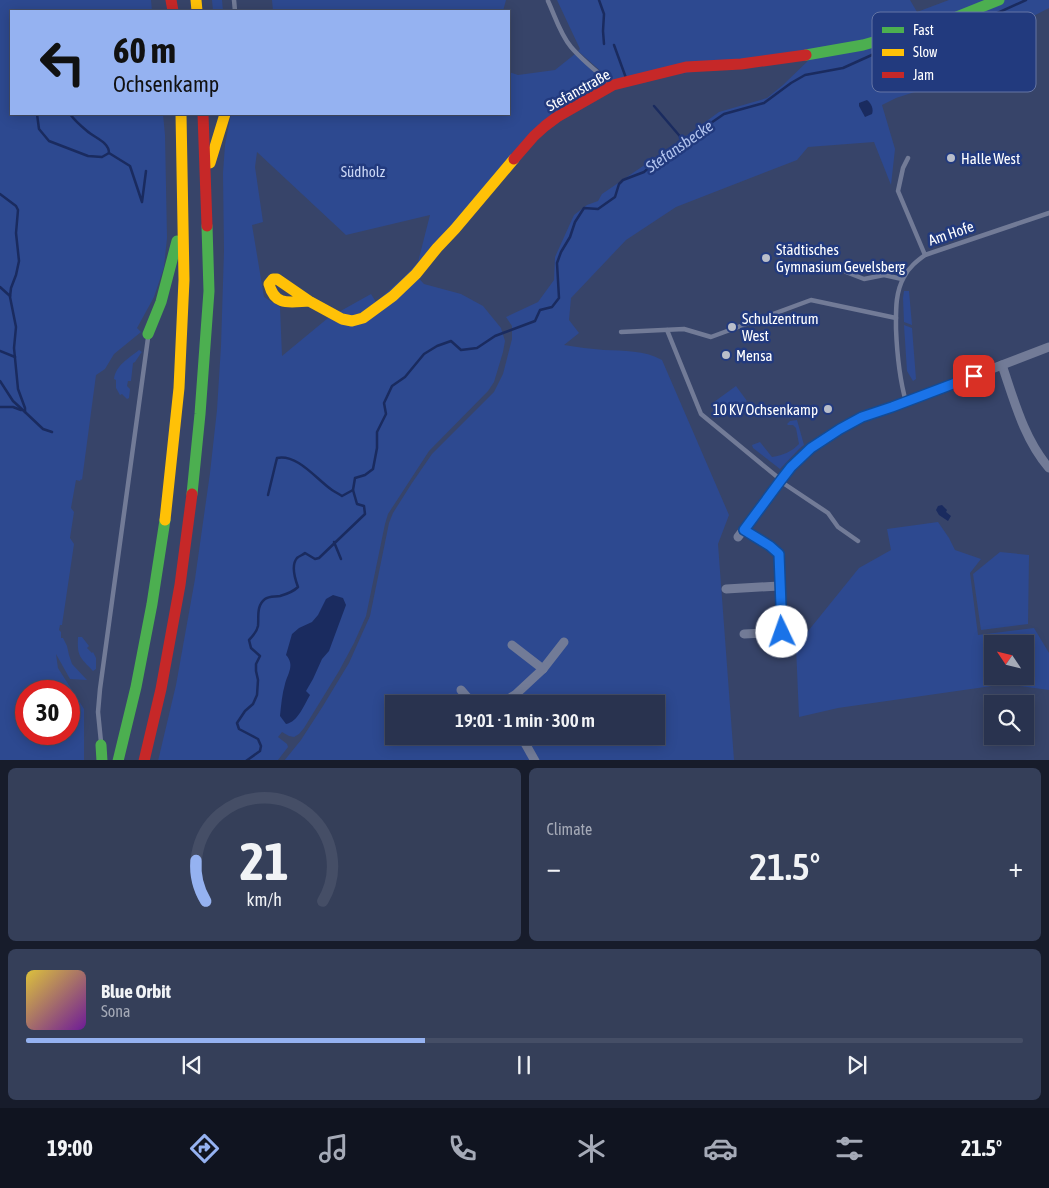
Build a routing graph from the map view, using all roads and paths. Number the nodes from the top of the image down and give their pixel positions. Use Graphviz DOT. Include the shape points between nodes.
graph roads {
  1 [pos="999,0"];
  2 [pos="548,1"];
  3 [pos="969,12"];
  4 [pos="872,42"];
  5 [pos="613,85"];
  6 [pos="181,115"];
  7 [pos="204,115"];
  8 [pos="225,115"];
  9 [pos="908,158"];
  10 [pos="205,177"];
  11 [pos="1049,213"];
  12 [pos="183,217"];
  13 [pos="925,255"];
  14 [pos="846,272"];
  15 [pos="902,279"];
  16 [pos="309,301"];
  17 [pos="896,318"];
  18 [pos="667,330"];
  19 [pos="621,332"];
  20 [pos="148,334"];
  21 [pos="1049,347"];
  22 [pos="1002,364"];
  23 [pos="906,402"];
  24 [pos="1049,468"];
  25 [pos="780,480"];
  26 [pos="858,541"];
  27 [pos="779,586"];
  28 [pos="726,589"];
  29 [pos="744,634"];
  30 [pos="564,642"];
  31 [pos="512,645"];
  32 [pos="543,669"];
  33 [pos="461,690"];
  34 [pos="465,695"];
  35 [pos="516,695"];
  36 [pos="102,745"];
  37 [pos="527,745"];
  38 [pos="102,760"];
  39 [pos="118,760"];
  40 [pos="144,760"];
  41 [pos="535,760"];
  1 -- 3 [label="main road, Stefanstraße"];
  2 -- 5 [label="lane" via="570,46"];
  4 -- 5 [label="main road, Stefanstraße" via="791,58 686,67"];
  5 -- 16 [label="main road, Stefanstraße" via="557,117 534,136 416,274 363,318 342,319"];
  6 -- 12 [label="main road"];
  7 -- 10 [label="main road"];
  8 -- 10 [label="main road"];
  9 -- 13 [label="lane" via="898,191"];
  10 -- 40 [label="main road" via="209,291 193,486 178,595"];
  11 -- 13 [label="lane, Am Hofe"];
  12 -- 20 [label="main road" via="161,302"];
  12 -- 39 [label="main road" via="179,388 166,515 151,613"];
  13 -- 15 [label="lane, Am Hofe"];
  14 -- 15 [label="lane" via="864,279 884,275"];
  15 -- 17 [label="lane, Am Hofe"];
  17 -- 18 [label="lane" via="811,300 711,337 684,330"];
  17 -- 23 [label="lane, Am Hofe" via="898,365"];
  18 -- 19 [label="lane"];
  18 -- 25 [label="lane" via="701,414"];
  20 -- 36 [label="lane" via="100,689 98,712"];
  21 -- 22 [label="street"];
  22 -- 23 [label="street"];
  22 -- 24 [label="street" via="1022,421"];
  23 -- 25 [label="street" via="862,417 840,429 811,448"];
  25 -- 26 [label="lane" via="828,513 838,527"];
  25 -- 27 [label="street" via="741,534 770,546 779,554"];
  27 -- 28 [label="street"];
  27 -- 29 [label="street" via="782,632"];
  30 -- 32 [label="street"];
  31 -- 32 [label="street"];
  32 -- 35 [label="street"];
  33 -- 34 [label="street"];
  36 -- 38 [label="main road"];
  37 -- 41 [label="street"];
}
